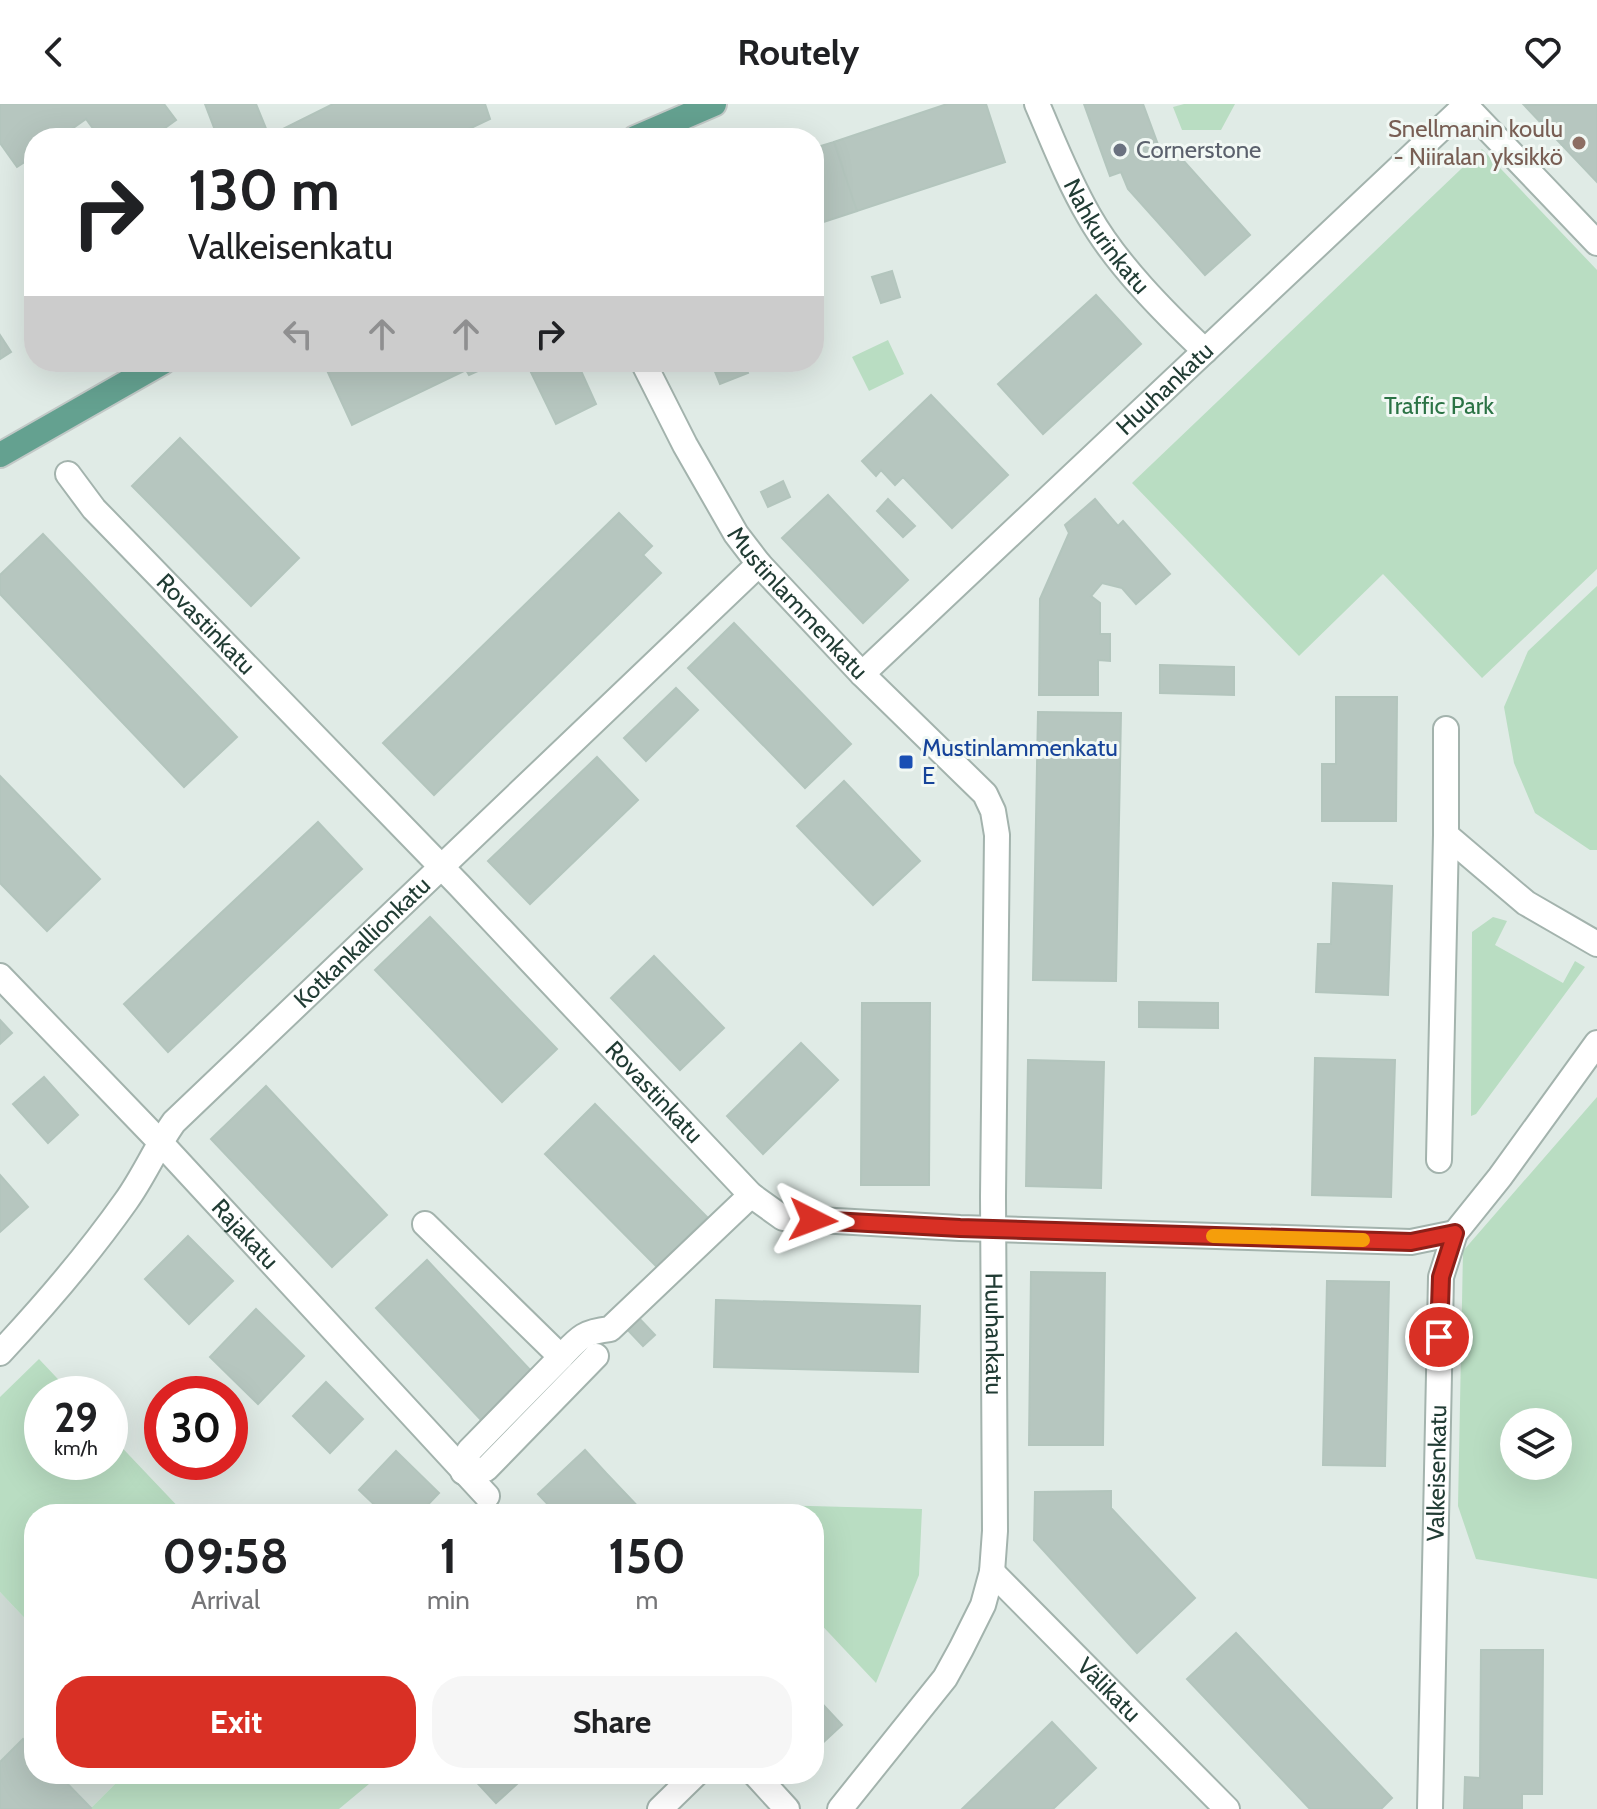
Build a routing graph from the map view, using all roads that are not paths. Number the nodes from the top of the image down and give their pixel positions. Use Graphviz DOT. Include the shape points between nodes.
graph roads {
  1 [pos="714,104"];
  2 [pos="1037,104"];
  3 [pos="1466,105"];
  4 [pos="658,128"];
  5 [pos="1597,243"];
  6 [pos="1205,351"];
  7 [pos="145,372"];
  8 [pos="648,372"];
  9 [pos="0,455"];
  10 [pos="68,474"];
  11 [pos="759,564"];
  12 [pos="862,674"];
  13 [pos="1446,729"];
  14 [pos="993,811"];
  15 [pos="1446,835"];
  16 [pos="441,867"];
  17 [pos="1597,944"];
  18 [pos="0,976"];
  19 [pos="1597,1043"];
  20 [pos="160,1142"];
  21 [pos="1439,1160"];
  22 [pos="751,1195"];
  23 [pos="425,1224"];
  24 [pos="994,1229"];
  25 [pos="1455,1233"];
  26 [pos="0,1353"];
  27 [pos="596,1356"];
  28 [pos="561,1357"];
  29 [pos="463,1472"];
  30 [pos="487,1496"];
  31 [pos="992,1572"];
  32 [pos="686,1784"];
  33 [pos="764,1784"];
  34 [pos="660,1809"];
  35 [pos="787,1809"];
  36 [pos="840,1809"];
  37 [pos="1227,1809"];
  38 [pos="1430,1809"];
  1 -- 4 [label="main road"];
  2 -- 6 [label="street, Nahkurinkatu" via="1107,244"];
  3 -- 5 [label="street"];
  3 -- 6 [label="street, Huuhankatu"];
  6 -- 12 [label="street, Huuhankatu"];
  7 -- 9 [label="main road"];
  8 -- 11 [label="street, Mustinlammenkatu" via="736,534"];
  10 -- 16 [label="street, Rovastinkatu" via="94,509"];
  11 -- 12 [label="street, Mustinlammenkatu"];
  11 -- 16 [label="street, Kotkankallionkatu"];
  12 -- 14 [label="street, Mustinlammenkatu" via="985,794"];
  13 -- 15 [label="street"];
  14 -- 24 [label="street, Huuhankatu"];
  15 -- 17 [label="street" via="1526,903"];
  15 -- 21 [label="street"];
  16 -- 20 [label="street, Kotkankallionkatu" via="174,1122"];
  16 -- 22 [label="street, Rovastinkatu"];
  18 -- 20 [label="street, Rajakatu"];
  19 -- 25 [label="street, Valkeisenkatu"];
  20 -- 26 [label="street, Kotkankallionkatu" via="127,1200"];
  20 -- 29 [label="street, Rajakatu"];
  22 -- 24 [label="street, Rovastinkatu" via="783,1218"];
  22 -- 28 [label="street" via="610,1329 580,1337"];
  23 -- 28 [label="street"];
  24 -- 25 [label="street, Rovastinkatu" via="1411,1242"];
  24 -- 31 [label="street, Huuhankatu"];
  25 -- 38 [label="street, Valkeisenkatu" via="1441,1277"];
  27 -- 29 [label="street" via="486,1469"];
  28 -- 29 [label="street" via="469,1451"];
  29 -- 30 [label="street, Rajakatu"];
  31 -- 36 [label="street, Huuhankatu" via="983,1605 945,1678"];
  31 -- 37 [label="street, Välikatu"];
  32 -- 34 [label="street"];
  33 -- 35 [label="street"];
}
